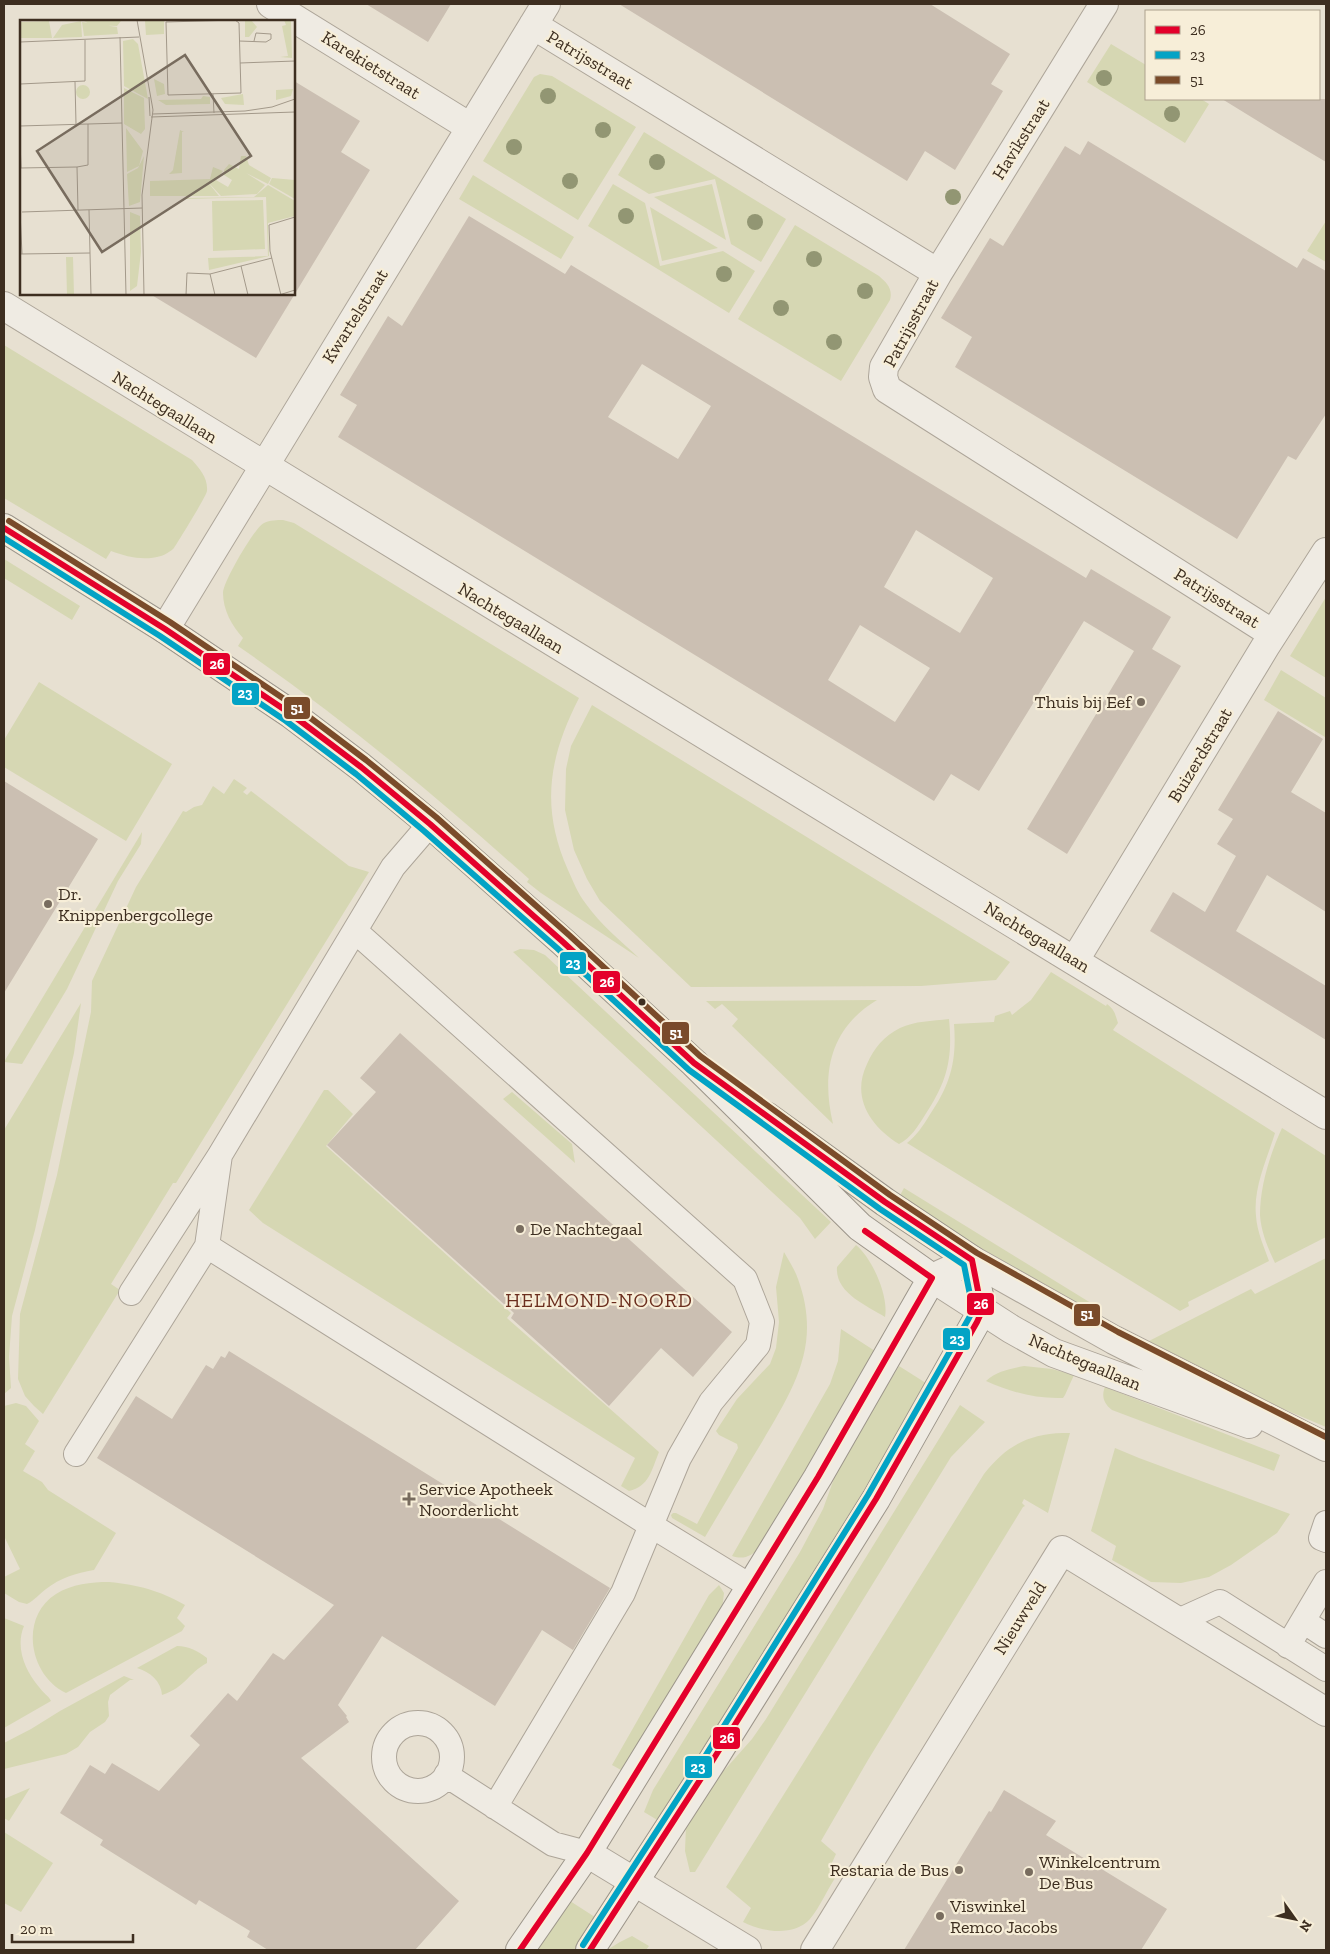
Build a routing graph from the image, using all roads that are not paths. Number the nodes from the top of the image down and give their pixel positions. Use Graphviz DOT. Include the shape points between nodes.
graph roads {
  1 [pos="271,4"];
  2 [pos="1104,4"];
  3 [pos="540,14"];
  4 [pos="470,126"];
  5 [pos="938,273"];
  6 [pos="4,306"];
  7 [pos="262,467"];
  8 [pos="4,528"];
  9 [pos="1326,552"];
  10 [pos="165,629"];
  11 [pos="1273,634"];
  12 [pos="430,824"];
  13 [pos="355,931"];
  14 [pos="1075,960"];
  15 [pos="694,1063"];
  16 [pos="1326,1115"];
  17 [pos="220,1155"];
  18 [pos="208,1246"];
  19 [pos="972,1260"];
  20 [pos="932,1278"];
  21 [pos="131,1293"];
  22 [pos="982,1311"];
  23 [pos="1326,1447"];
  24 [pos="1326,1452"];
  25 [pos="76,1454"];
  26 [pos="1326,1523"];
  27 [pos="652,1526"];
  28 [pos="1326,1540"];
  29 [pos="1326,1584"];
  30 [pos="750,1586"];
  31 [pos="1178,1621"];
  32 [pos="1303,1621"];
  33 [pos="1326,1636"];
  34 [pos="1288,1646"];
  35 [pos="1326,1669"];
  36 [pos="1326,1712"];
  37 [pos="446,1776"];
  38 [pos="495,1807"];
  39 [pos="587,1852"];
  40 [pos="633,1881"];
  41 [pos="520,1950"];
  42 [pos="590,1950"];
  43 [pos="747,1950"];
  44 [pos="815,1950"];
  1 -- 4 [label="street, Karekietstraat"];
  2 -- 5 [label="street, Havikstraat"];
  3 -- 4 [label="street, Kwartelstraat"];
  3 -- 5 [label="street, Patrijsstraat"];
  4 -- 7 [label="street, Kwartelstraat"];
  5 -- 11 [label="street, Patrijsstraat" via="884,367 887,389"];
  6 -- 7 [label="street, Nachtegaallaan"];
  7 -- 10 [label="street, Kwartelstraat"];
  7 -- 14 [label="street, Nachtegaallaan"];
  8 -- 10 [label="street, Nachtegaallaan"];
  9 -- 11 [label="street, Buizerdstraat"];
  10 -- 12 [label="street, Nachtegaallaan" via="290,714"];
  11 -- 14 [label="street, Buizerdstraat"];
  12 -- 13 [label="lane" via="393,867"];
  12 -- 15 [label="street, Nachtegaallaan"];
  13 -- 17 [label="lane"];
  13 -- 27 [label="lane" via="745,1279 762,1322 758,1345 711,1402 679,1458"];
  14 -- 16 [label="street, Nachtegaallaan"];
  15 -- 19 [label="street, Nachtegaallaan" via="885,1202"];
  15 -- 20 [label="street, Nachtegaallaan" via="860,1227"];
  17 -- 18 [label="lane"];
  17 -- 21 [label="lane"];
  18 -- 25 [label="lane"];
  18 -- 27 [label="lane"];
  19 -- 20 [label="street"];
  19 -- 22 [label="street"];
  19 -- 23 [label="street, Nachtegaallaan" via="1114,1340"];
  20 -- 22 [label="street, Nachtegaallaan"];
  20 -- 30 [label="street"];
  22 -- 24 [label="street, Nachtegaallaan" via="1054,1353"];
  22 -- 40 [label="street" via="876,1499"];
  26 -- 28 [label="lane" via="1320,1538"];
  27 -- 30 [label="lane"];
  27 -- 38 [label="lane" via="623,1594"];
  29 -- 32 [label="lane"];
  30 -- 39 [label="street"];
  31 -- 34 [label="lane" via="1220,1602"];
  31 -- 36 [label="street, Nieuwveld"];
  31 -- 44 [label="street, Nieuwveld" via="1062,1550"];
  32 -- 33 [label="lane"];
  32 -- 34 [label="lane"];
  34 -- 35 [label="lane"];
  37 -- 38 [label="lane"];
  38 -- 39 [label="lane" via="553,1844"];
  39 -- 40 [label="street"];
  39 -- 41 [label="street"];
  40 -- 42 [label="street"];
  40 -- 43 [label="street"];
}
